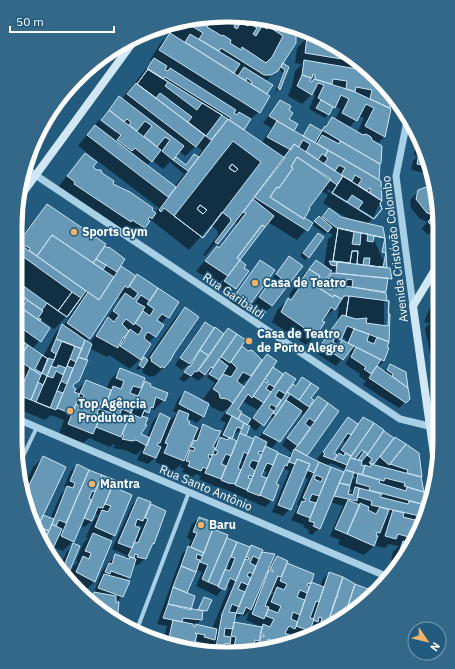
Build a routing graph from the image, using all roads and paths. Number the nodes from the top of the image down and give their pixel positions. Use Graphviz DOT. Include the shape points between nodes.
graph roads {
  1 [pos="128,48"];
  2 [pos="406,127"];
  3 [pos="30,172"];
  4 [pos="35,176"];
  5 [pos="26,189"];
  6 [pos="433,273"];
  7 [pos="413,306"];
  8 [pos="22,421"];
  9 [pos="433,422"];
  10 [pos="37,427"];
  11 [pos="433,428"];
  12 [pos="22,458"];
  13 [pos="189,492"];
  14 [pos="383,576"];
  15 [pos="138,626"];
  1 -- 4 [label="main road"];
  2 -- 7 [label="street, Avenida Cristóvão Colombo" via="396,176"];
  3 -- 4 [label="street, Rua Garibaldi"];
  4 -- 5 [label="main road"];
  4 -- 11 [label="street, Rua Garibaldi" via="400,419"];
  6 -- 7 [label="main road"];
  7 -- 9 [label="main road, Avenida Cristóvão Colombo"];
  8 -- 10 [label="street, Rua Santo Antônio"];
  10 -- 12 [label="street"];
  10 -- 13 [label="street, Rua Santo Antônio"];
  13 -- 14 [label="street, Rua Santo Antônio"];
  13 -- 15 [label="street"];
}
